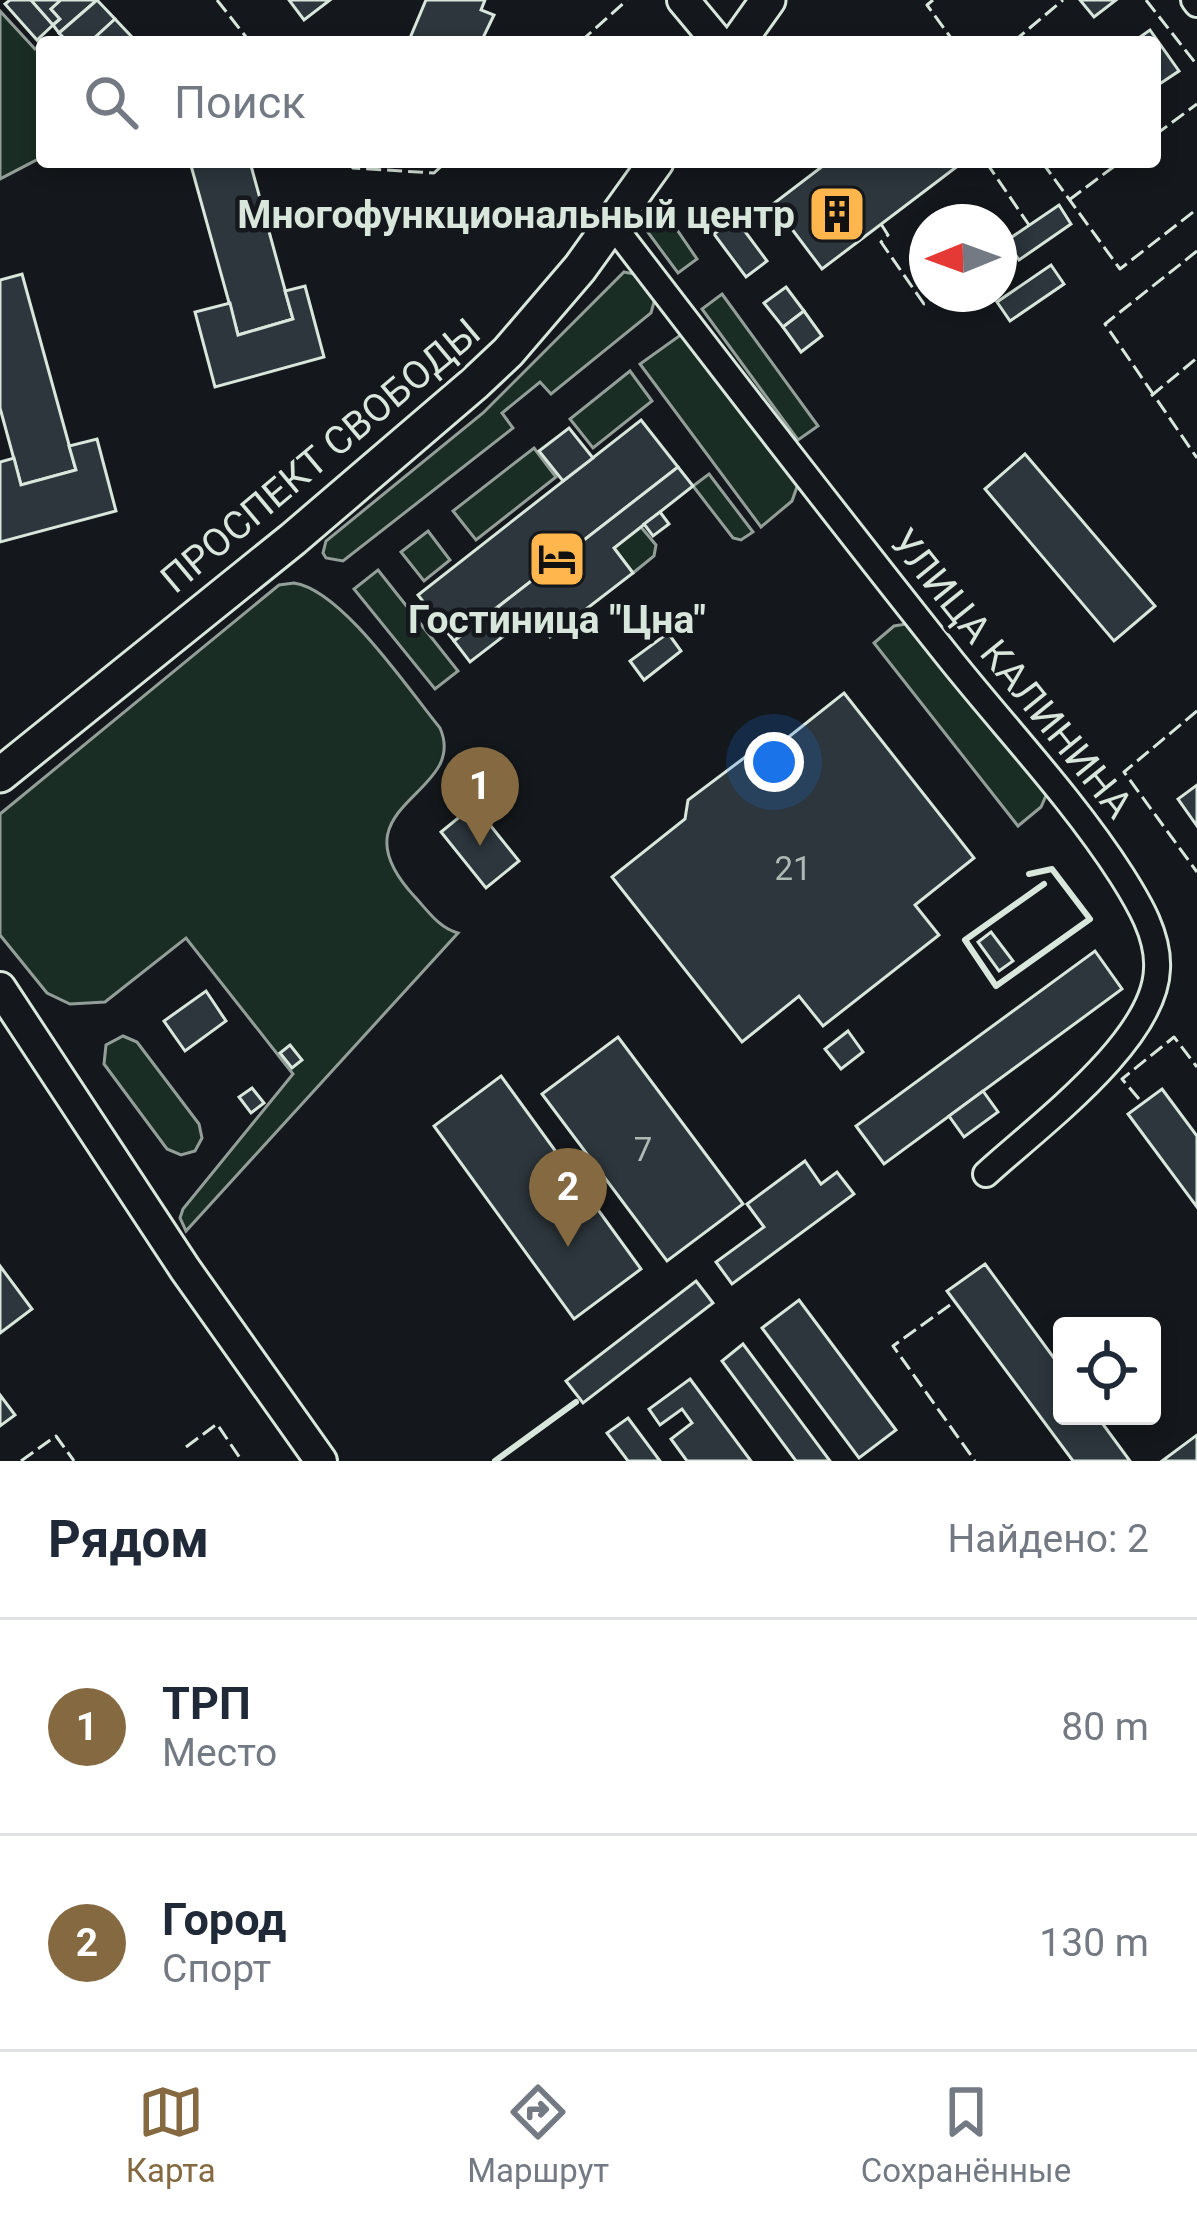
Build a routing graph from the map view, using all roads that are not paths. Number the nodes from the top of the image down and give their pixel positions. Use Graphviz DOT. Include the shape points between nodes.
graph roads {
  1 [pos="683,0"];
  2 [pos="768,0"];
  3 [pos="713,36"];
  4 [pos="742,36"];
  5 [pos="652,168"];
  6 [pos="612,224"];
  7 [pos="0,775"];
  8 [pos="0,988"];
  9 [pos="986,1174"];
  10 [pos="321,1461"];
  1 -- 3 [label="street"];
  2 -- 4 [label="main road"];
  5 -- 6 [label="main road, ПРОСПЕКТ СВОБОДЫ"];
  6 -- 7 [label="main road, ПРОСПЕКТ СВОБОДЫ" via="545,311 474,384"];
  6 -- 9 [label="street, УЛИЦА КАЛИНИНА" via="1099,843 1151,934 1157,971 1136,1028"];
  8 -- 10 [label="street"];
}
